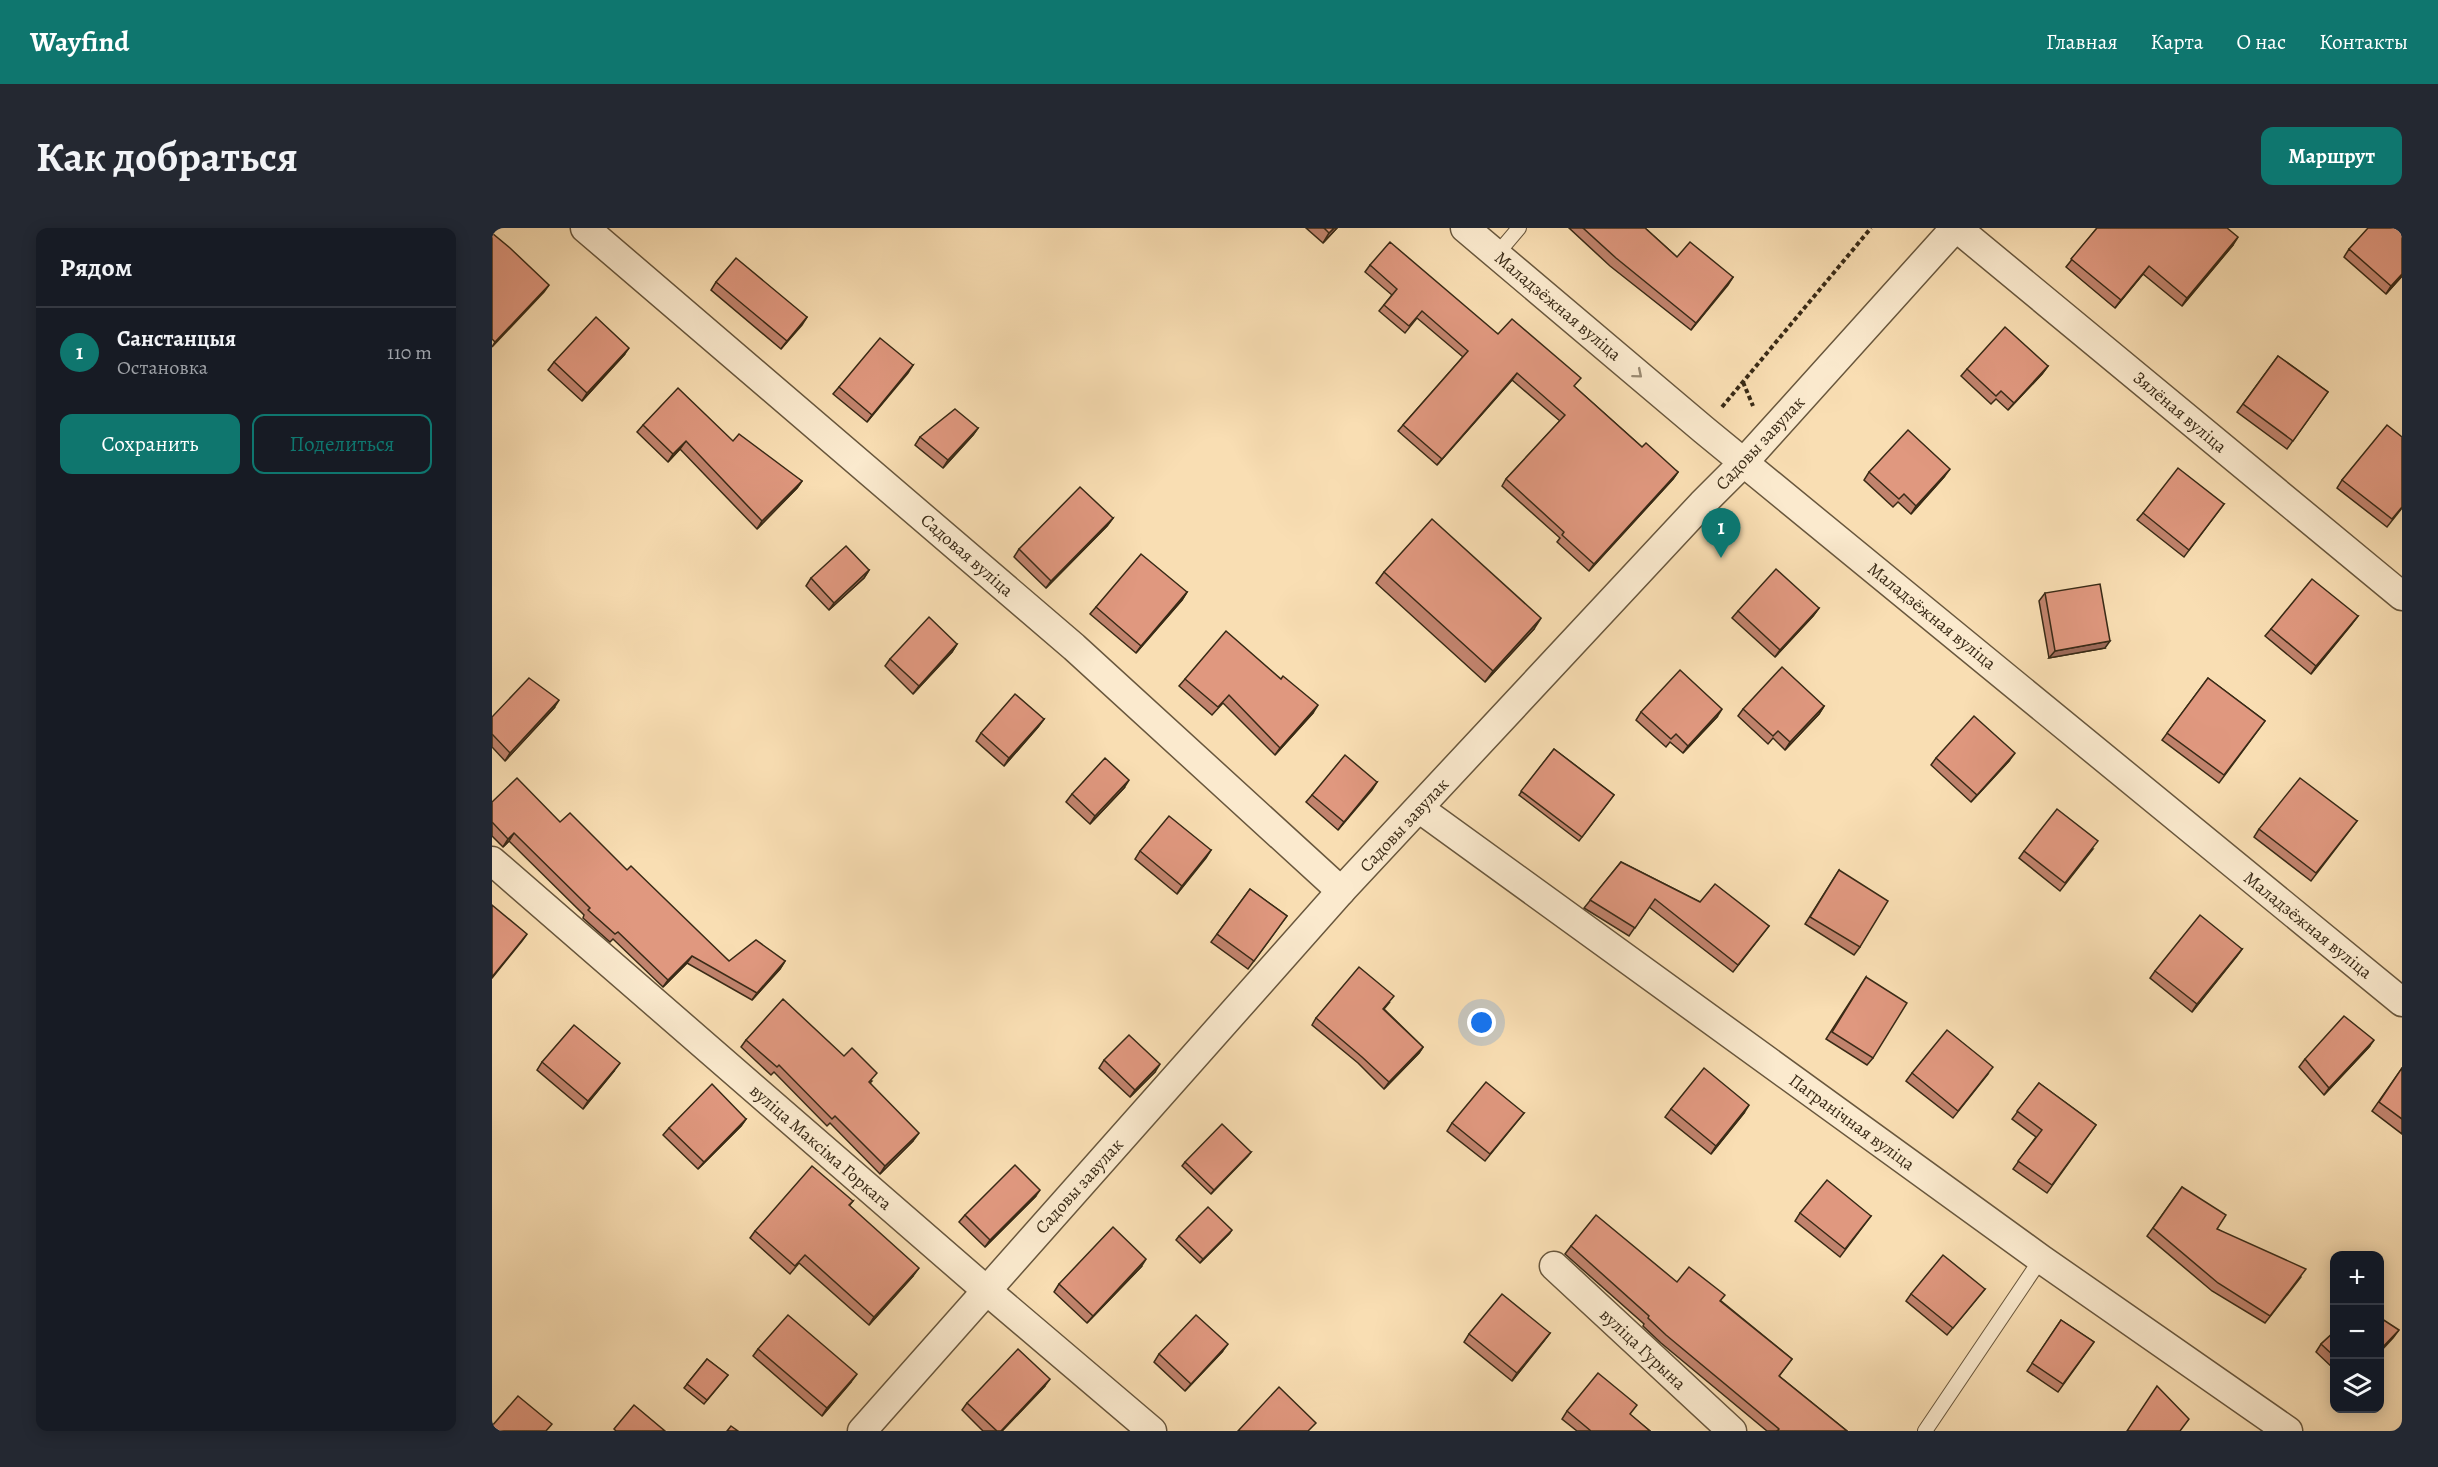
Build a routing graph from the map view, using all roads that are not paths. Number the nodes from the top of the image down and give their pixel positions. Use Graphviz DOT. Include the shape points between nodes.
graph roads {
  1 [pos="585,228"];
  2 [pos="1465,228"];
  3 [pos="1519,228"];
  4 [pos="1956,228"];
  5 [pos="1497,254"];
  6 [pos="1744,462"];
  7 [pos="2402,596"];
  8 [pos="1420,809"];
  9 [pos="492,861"];
  10 [pos="1341,891"];
  11 [pos="2402,1002"];
  12 [pos="2040,1259"];
  13 [pos="1554,1266"];
  14 [pos="986,1290"];
  15 [pos="862,1431"];
  16 [pos="1152,1431"];
  17 [pos="1732,1431"];
  18 [pos="1925,1431"];
  19 [pos="2288,1431"];
  1 -- 10 [label="street, Садовая вуліца" via="1074,647"];
  2 -- 5 [label="street, Маладзёжная вуліца"];
  3 -- 5 [label="lane"];
  4 -- 6 [label="street, Садовы завулак"];
  4 -- 7 [label="street, Зялёная вуліца"];
  5 -- 6 [label="street, Маладзёжная вуліца, one-way"];
  6 -- 8 [label="street, Садовы завулак"];
  6 -- 11 [label="street, Маладзёжная вуліца"];
  8 -- 10 [label="street, Садовы завулак"];
  8 -- 12 [label="street, Пагранічная вуліца"];
  9 -- 14 [label="street, вуліца Максіма Горкага"];
  10 -- 14 [label="street, Садовы завулак"];
  12 -- 18 [label="lane"];
  12 -- 19 [label="street, Пагранічная вуліца"];
  13 -- 17 [label="street, вуліца Гурына"];
  14 -- 15 [label="street, Садовы завулак"];
  14 -- 16 [label="street, вуліца Максіма Горкага"];
}
